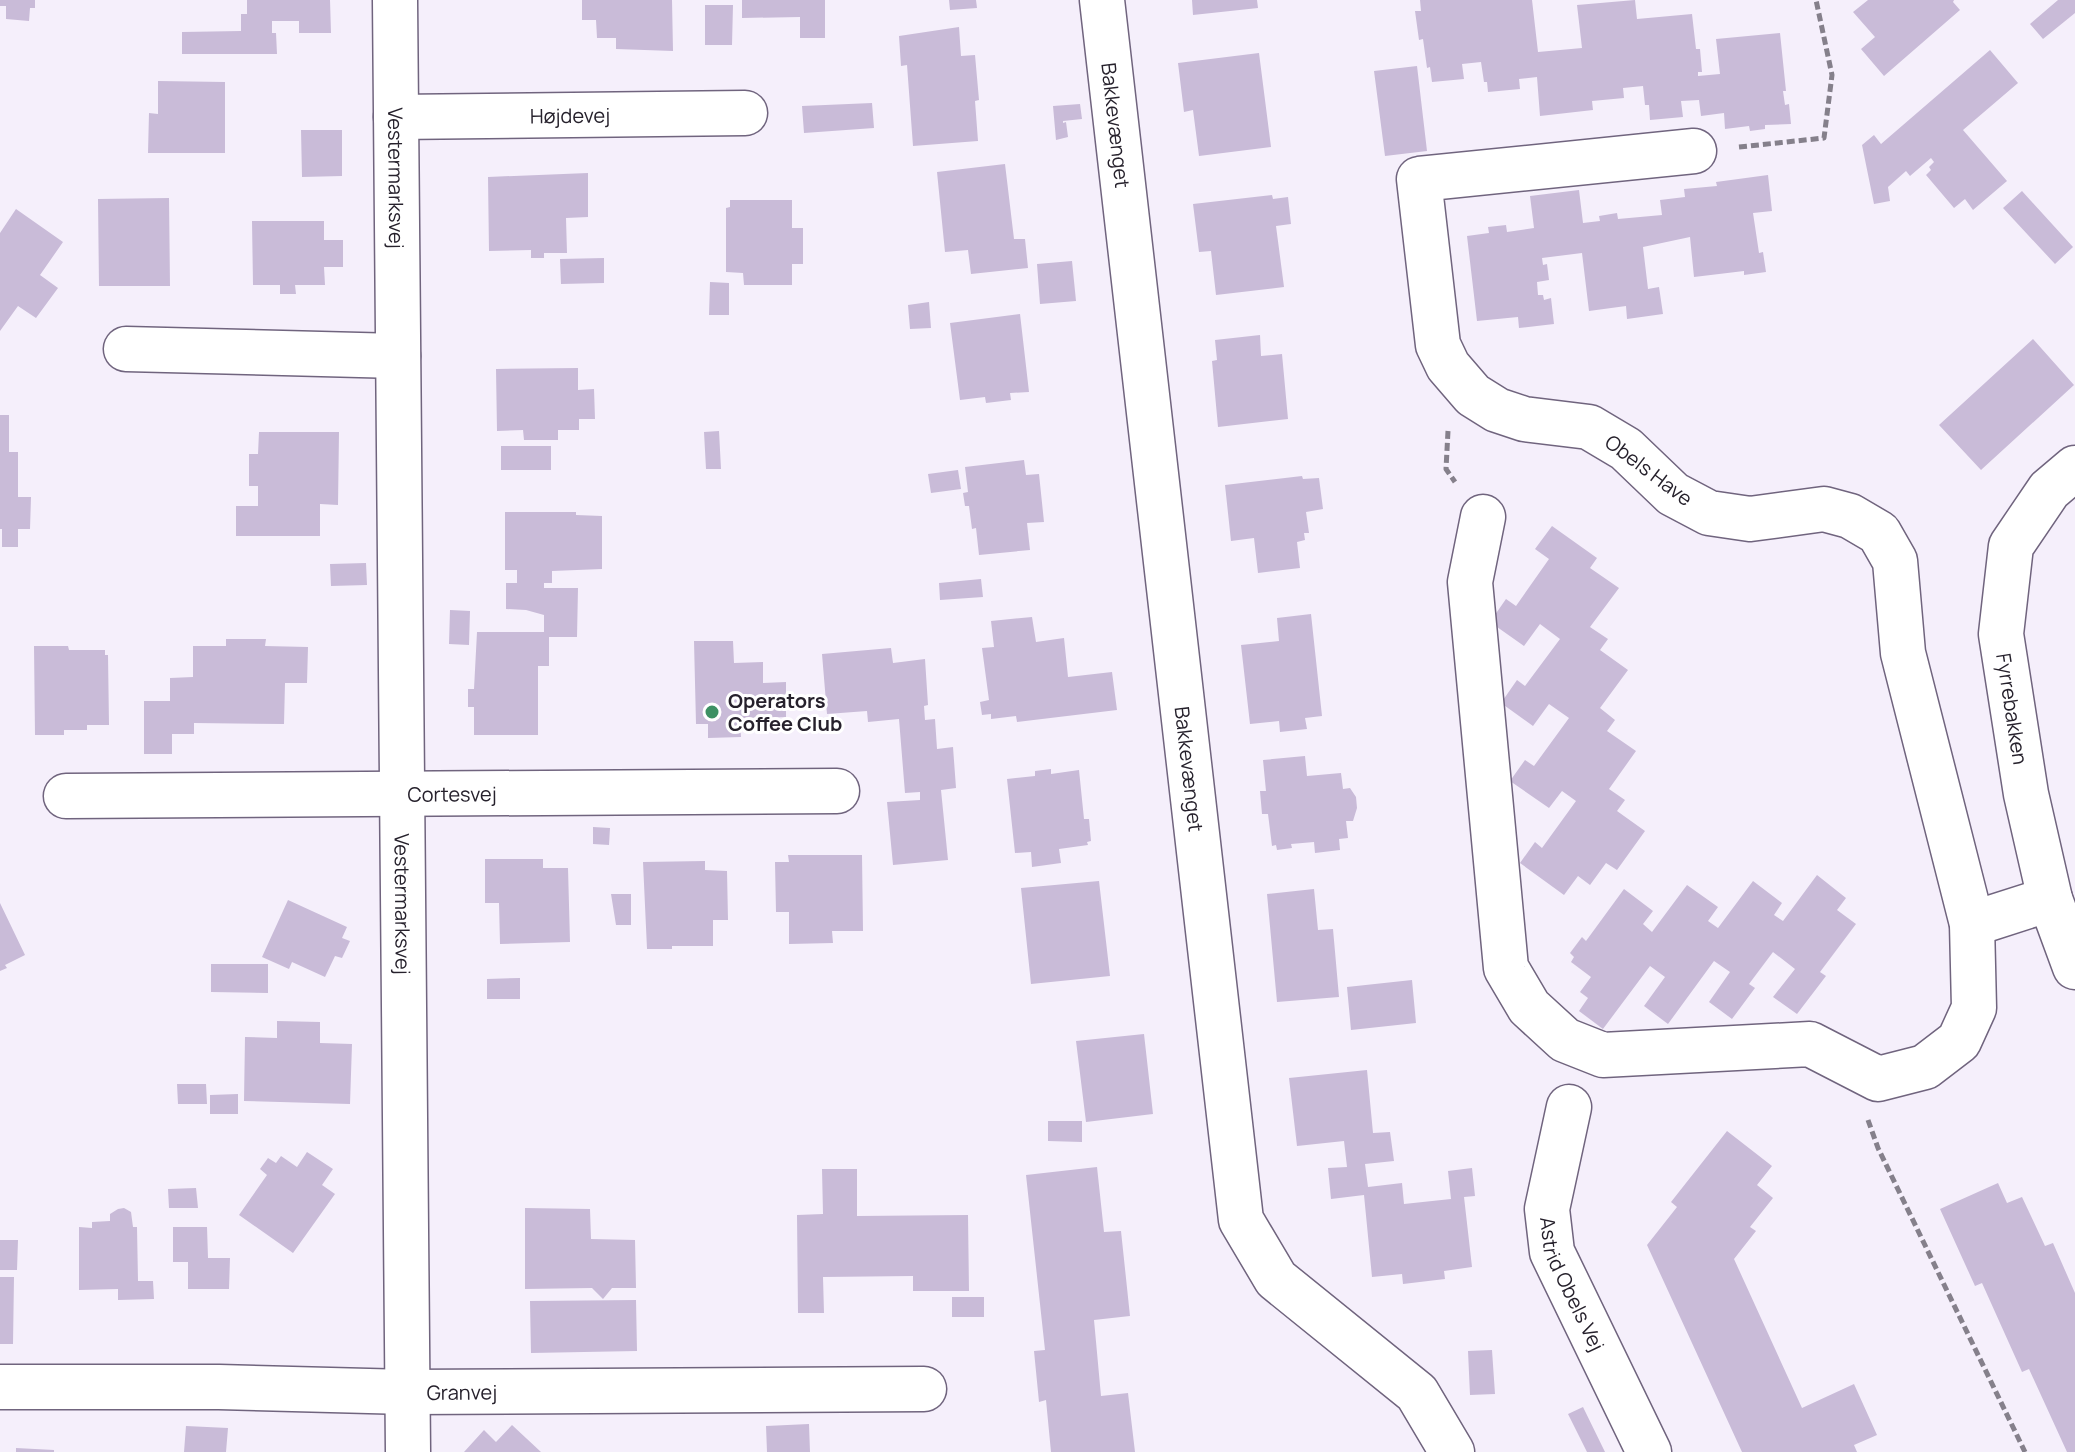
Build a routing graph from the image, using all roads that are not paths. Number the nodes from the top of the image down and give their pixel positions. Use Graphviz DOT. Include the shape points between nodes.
graph roads {
  1 [pos="395,0"];
  2 [pos="1102,0"];
  3 [pos="745,113"];
  4 [pos="396,117"];
  5 [pos="1694,151"];
  6 [pos="126,349"];
  7 [pos="398,356"];
  8 [pos="2075,468"];
  9 [pos="1483,517"];
  10 [pos="837,791"];
  11 [pos="402,794"];
  12 [pos="66,796"];
  13 [pos="2050,899"];
  14 [pos="1972,924"];
  15 [pos="2075,967"];
  16 [pos="1569,1107"];
  17 [pos="0,1387"];
  18 [pos="924,1389"];
  19 [pos="407,1392"];
  20 [pos="408,1452"];
  21 [pos="1452,1452"];
  22 [pos="1649,1452"];
  1 -- 4 [label="street, Vestermarksvej"];
  2 -- 21 [label="street, Bakkevænget" via="1241,1220 1276,1279 1417,1393"];
  3 -- 4 [label="street, Højdevej"];
  4 -- 7 [label="street, Vestermarksvej"];
  5 -- 14 [label="street, Obels Have" via="1419,179 1438,345 1473,395 1497,410 1589,427 1626,449 1673,494 1709,513 1750,519 1824,509 1879,533 1895,561 1903,653"];
  6 -- 7 [label="street"];
  7 -- 11 [label="street, Vestermarksvej"];
  8 -- 13 [label="street, Fyrrebakken" via="2049,490 2011,546 2001,634 2026,794"];
  9 -- 14 [label="street, Obels Have" via="1470,582 1506,968 1529,1007 1565,1040 1603,1055 1810,1044 1878,1079 1925,1067 1959,1041 1974,1008"];
  10 -- 11 [label="street, Cortesvej"];
  11 -- 12 [label="street, Cortesvej"];
  11 -- 19 [label="street, Vestermarksvej"];
  13 -- 14 [label="street"];
  13 -- 15 [label="street, Fyrrebakken"];
  16 -- 22 [label="street, Astrid Obels Vej" via="1547,1209 1552,1252"];
  17 -- 19 [label="street, Granvej"];
  18 -- 19 [label="street, Granvej"];
  19 -- 20 [label="street, Vestermarksvej"];
}
